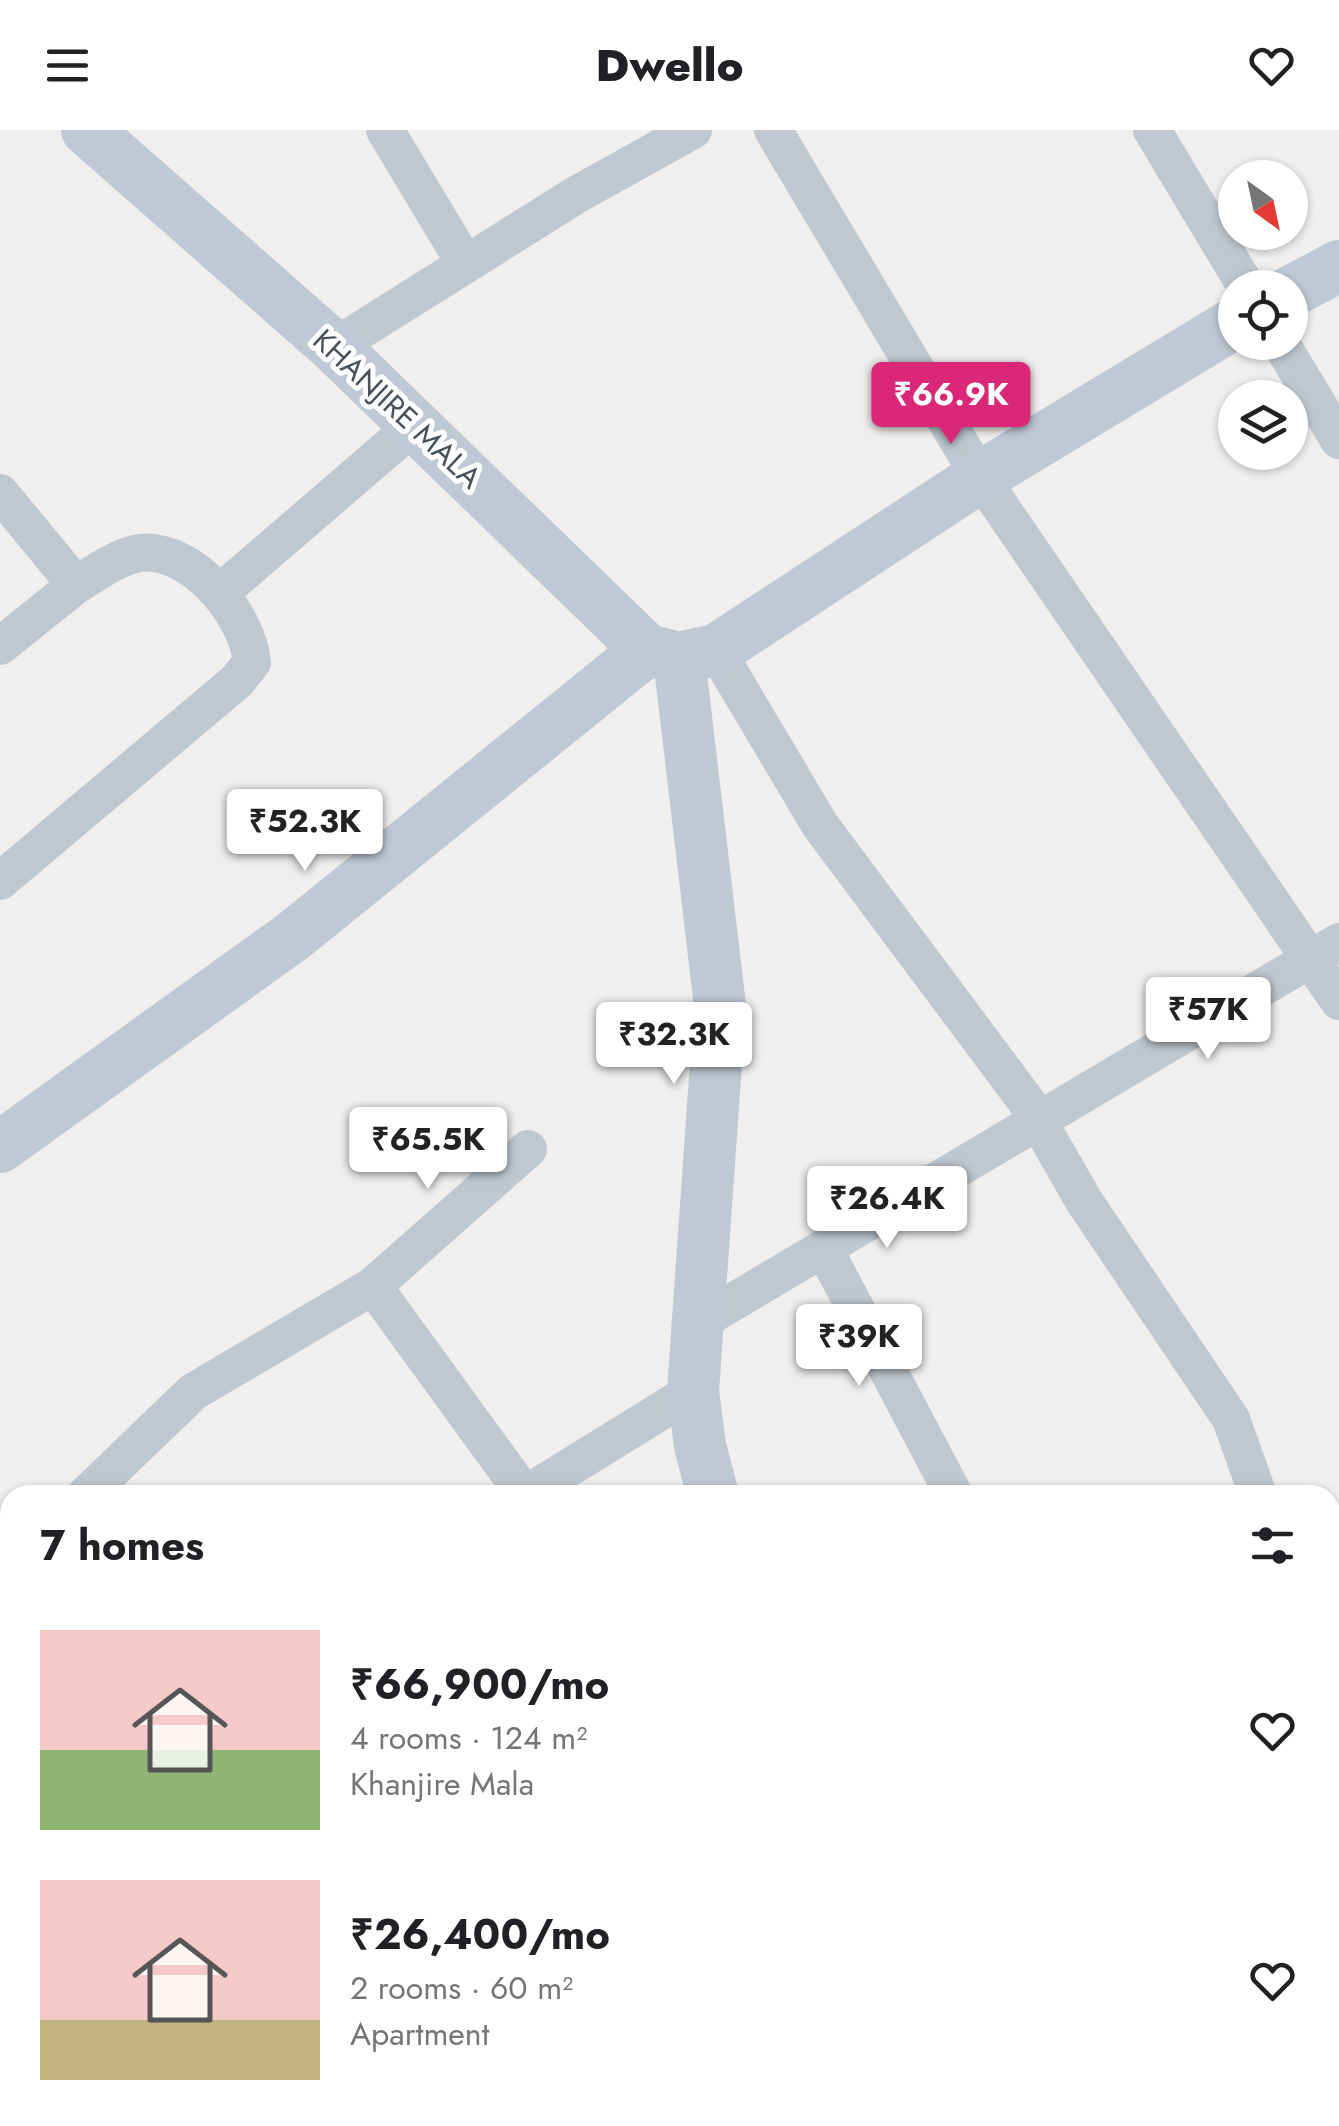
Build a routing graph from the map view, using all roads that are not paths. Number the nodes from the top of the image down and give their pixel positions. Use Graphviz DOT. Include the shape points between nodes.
graph roads {
  1 [pos="87,130"];
  2 [pos="385,130"];
  3 [pos="693,130"];
  4 [pos="773,130"];
  5 [pos="1152,130"];
  6 [pos="465,263"];
  7 [pos="1339,266"];
  8 [pos="1236,270"];
  9 [pos="1308,282"];
  10 [pos="1218,333"];
  11 [pos="334,347"];
  12 [pos="1291,360"];
  13 [pos="416,424"];
  14 [pos="1339,440"];
  15 [pos="980,477"];
  16 [pos="0,493"];
  17 [pos="76,585"];
  18 [pos="220,594"];
  19 [pos="0,646"];
  20 [pos="681,653"];
  21 [pos="0,881"];
  22 [pos="1326,951"];
  23 [pos="1339,1000"];
  24 [pos="1039,1123"];
  25 [pos="0,1147"];
  26 [pos="528,1148"];
  27 [pos="824,1249"];
  28 [pos="372,1286"];
  29 [pos="701,1321"];
  30 [pos="693,1390"];
  31 [pos="96,1485"];
  32 [pos="518,1485"];
  33 [pos="541,1485"];
  34 [pos="709,1485"];
  35 [pos="949,1485"];
  36 [pos="1254,1485"];
  1 -- 11 [label="street, KHANJIRE MALA"];
  2 -- 6 [label="street"];
  3 -- 6 [label="street"];
  4 -- 15 [label="street"];
  5 -- 8 [label="street"];
  6 -- 11 [label="street"];
  7 -- 9 [label="street"];
  10 -- 15 [label="street"];
  11 -- 13 [label="street, KHANJIRE MALA"];
  12 -- 14 [label="street"];
  13 -- 18 [label="street"];
  13 -- 20 [label="street, KHANJIRE MALA"];
  15 -- 20 [label="street"];
  15 -- 22 [label="street"];
  16 -- 17 [label="street"];
  17 -- 18 [label="street" via="122,558 152,552 178,561"];
  17 -- 19 [label="street"];
  18 -- 21 [label="street" via="250,640 252,662 237,682"];
  20 -- 24 [label="street" via="820,826"];
  20 -- 25 [label="street"];
  20 -- 29 [label="street" via="720,1006"];
  22 -- 23 [label="street"];
  22 -- 24 [label="street"];
  24 -- 27 [label="street"];
  24 -- 36 [label="street" via="1084,1202 1230,1419"];
  26 -- 28 [label="street"];
  27 -- 29 [label="street"];
  27 -- 35 [label="street"];
  28 -- 31 [label="street" via="192,1392"];
  28 -- 32 [label="street"];
  29 -- 30 [label="street"];
  30 -- 33 [label="street"];
  30 -- 34 [label="street"];
}
